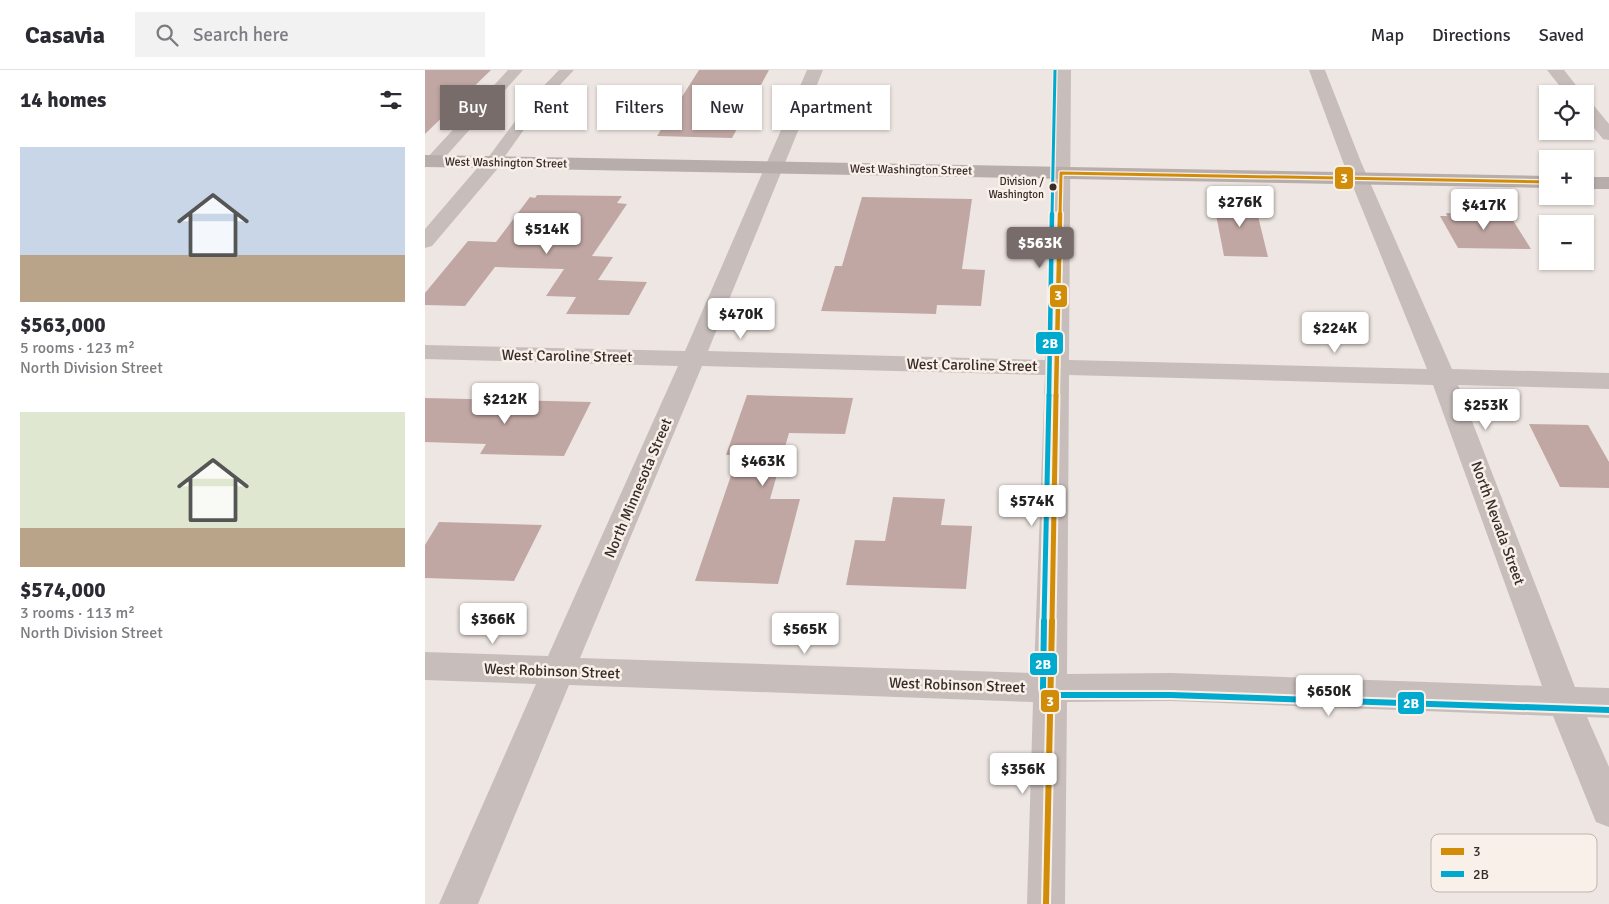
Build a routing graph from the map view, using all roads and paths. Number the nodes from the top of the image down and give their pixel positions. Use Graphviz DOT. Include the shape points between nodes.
graph roads {
  1 [pos="516,70"];
  2 [pos="567,70"];
  3 [pos="815,70"];
  4 [pos="1063,70"];
  5 [pos="1317,70"];
  6 [pos="1555,70"];
  7 [pos="1568,85"];
  8 [pos="1594,117"];
  9 [pos="1609,135"];
  10 [pos="428,162"];
  11 [pos="492,163"];
  12 [pos="773,168"];
  13 [pos="1061,173"];
  14 [pos="1359,178"];
  15 [pos="1539,182"];
  16 [pos="1594,182"];
  17 [pos="1609,183"];
  18 [pos="425,242"];
  19 [pos="425,352"];
  20 [pos="694,359"];
  21 [pos="1057,367"];
  22 [pos="1443,377"];
  23 [pos="1609,381"];
  24 [pos="425,666"];
  25 [pos="559,671"];
  26 [pos="1050,688"];
  27 [pos="1564,701"];
  28 [pos="1609,702"];
  29 [pos="1609,810"];
  30 [pos="457,904"];
  31 [pos="1046,904"];
  1 -- 10 [label="lane"];
  2 -- 11 [label="lane" via="539,100"];
  3 -- 12 [label="street, North Minnesota Street"];
  4 -- 13 [label="street"];
  5 -- 14 [label="street, North Nevada Street"];
  6 -- 7 [label="street"];
  8 -- 9 [label="street"];
  10 -- 11 [label="street, West Washington Street"];
  11 -- 12 [label="street, West Washington Street"];
  11 -- 18 [label="street"];
  12 -- 13 [label="street, West Washington Street"];
  12 -- 20 [label="street, North Minnesota Street"];
  13 -- 14 [label="street, West Washington Street"];
  13 -- 21 [label="street"];
  14 -- 15 [label="street, West Washington Street"];
  14 -- 22 [label="street, North Nevada Street"];
  16 -- 17 [label="street"];
  19 -- 20 [label="street, West Caroline Street"];
  20 -- 21 [label="street, West Caroline Street"];
  20 -- 25 [label="street, North Minnesota Street"];
  21 -- 22 [label="street, West Caroline Street"];
  21 -- 26 [label="street"];
  22 -- 23 [label="street, West Caroline Street"];
  22 -- 27 [label="street, North Nevada Street"];
  24 -- 25 [label="street, West Robinson Street"];
  25 -- 26 [label="street, West Robinson Street"];
  25 -- 30 [label="street, North Minnesota Street"];
  26 -- 27 [label="street, West Robinson Street" via="1171,687"];
  26 -- 31 [label="street"];
  27 -- 28 [label="street, West Robinson Street"];
  27 -- 29 [label="street, North Nevada Street"];
}
